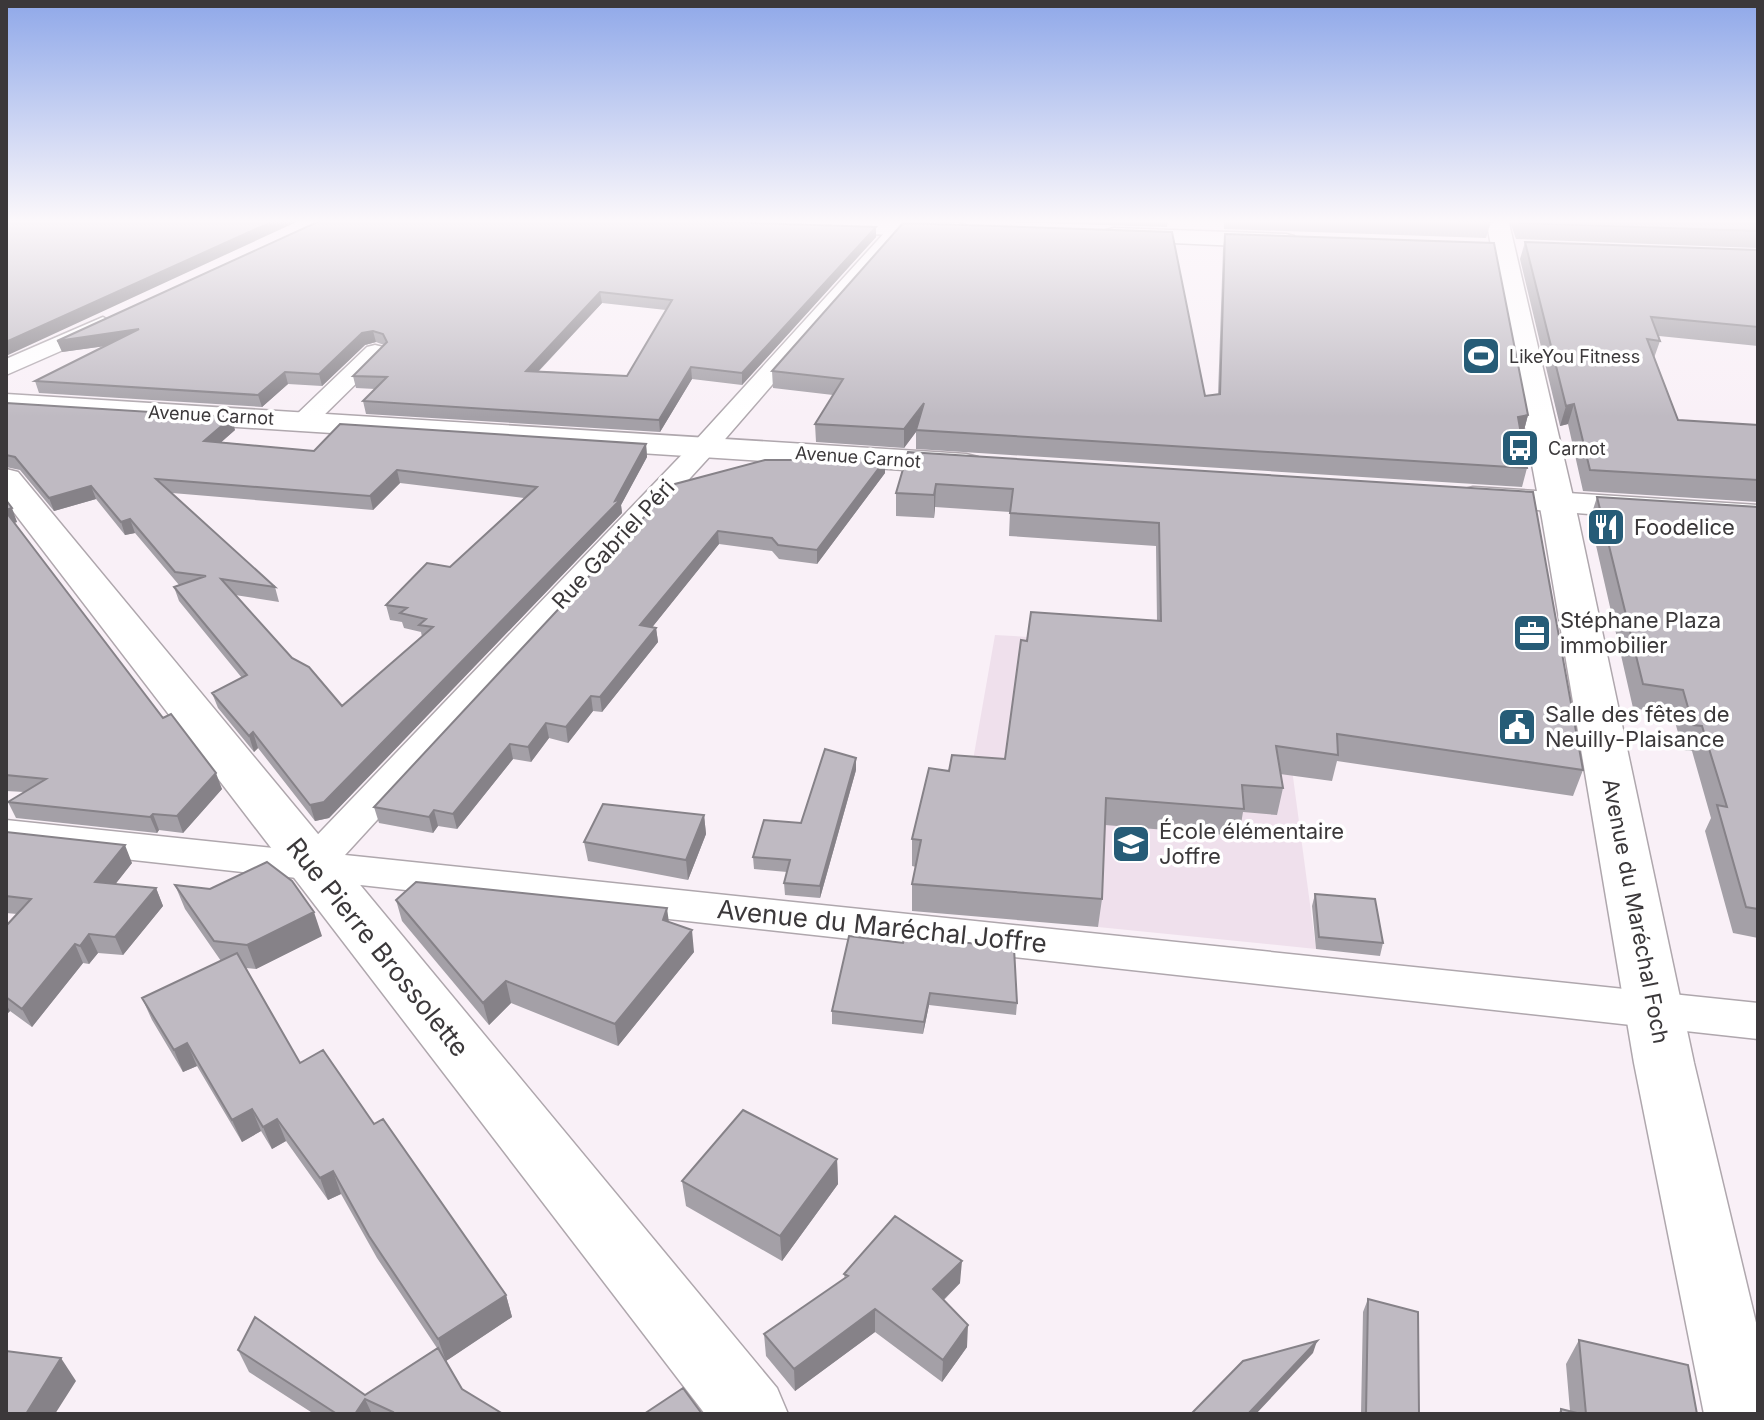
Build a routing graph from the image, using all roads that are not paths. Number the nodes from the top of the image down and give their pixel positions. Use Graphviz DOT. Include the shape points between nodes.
graph roads {
  1 [pos="848,285"];
  2 [pos="1512,285"];
  3 [pos="126,313"];
  4 [pos="375,352"];
  5 [pos="6,368"];
  6 [pos="6,403"];
  7 [pos="305,420"];
  8 [pos="704,447"];
  9 [pos="1001,466"];
  10 [pos="6,479"];
  11 [pos="1445,495"];
  12 [pos="1556,502"];
  13 [pos="1758,516"];
  14 [pos="6,833"];
  15 [pos="313,864"];
  16 [pos="1656,1010"];
  17 [pos="1758,1021"];
  18 [pos="751,1414"];
  19 [pos="1741,1414"];
  1 -- 8 [label="street, Rue Gabriel Péri"];
  2 -- 12 [label="street, Avenue du Maréchal Foch"];
  3 -- 5 [label="street"];
  4 -- 7 [label="street"];
  6 -- 7 [label="street, Avenue Carnot"];
  7 -- 8 [label="street, Avenue Carnot"];
  8 -- 9 [label="street, Avenue Carnot"];
  8 -- 15 [label="street, Rue Gabriel Péri"];
  10 -- 15 [label="street, Rue Pierre Brossolette"];
  11 -- 12 [label="street"];
  12 -- 13 [label="street"];
  12 -- 16 [label="street, Avenue du Maréchal Foch"];
  14 -- 15 [label="street, Avenue du Maréchal Joffre"];
  15 -- 16 [label="street, Avenue du Maréchal Joffre"];
  15 -- 18 [label="street, Rue Pierre Brossolette"];
  16 -- 17 [label="street, Avenue du Maréchal Joffre"];
  16 -- 19 [label="street, Avenue du Maréchal Foch"];
}
